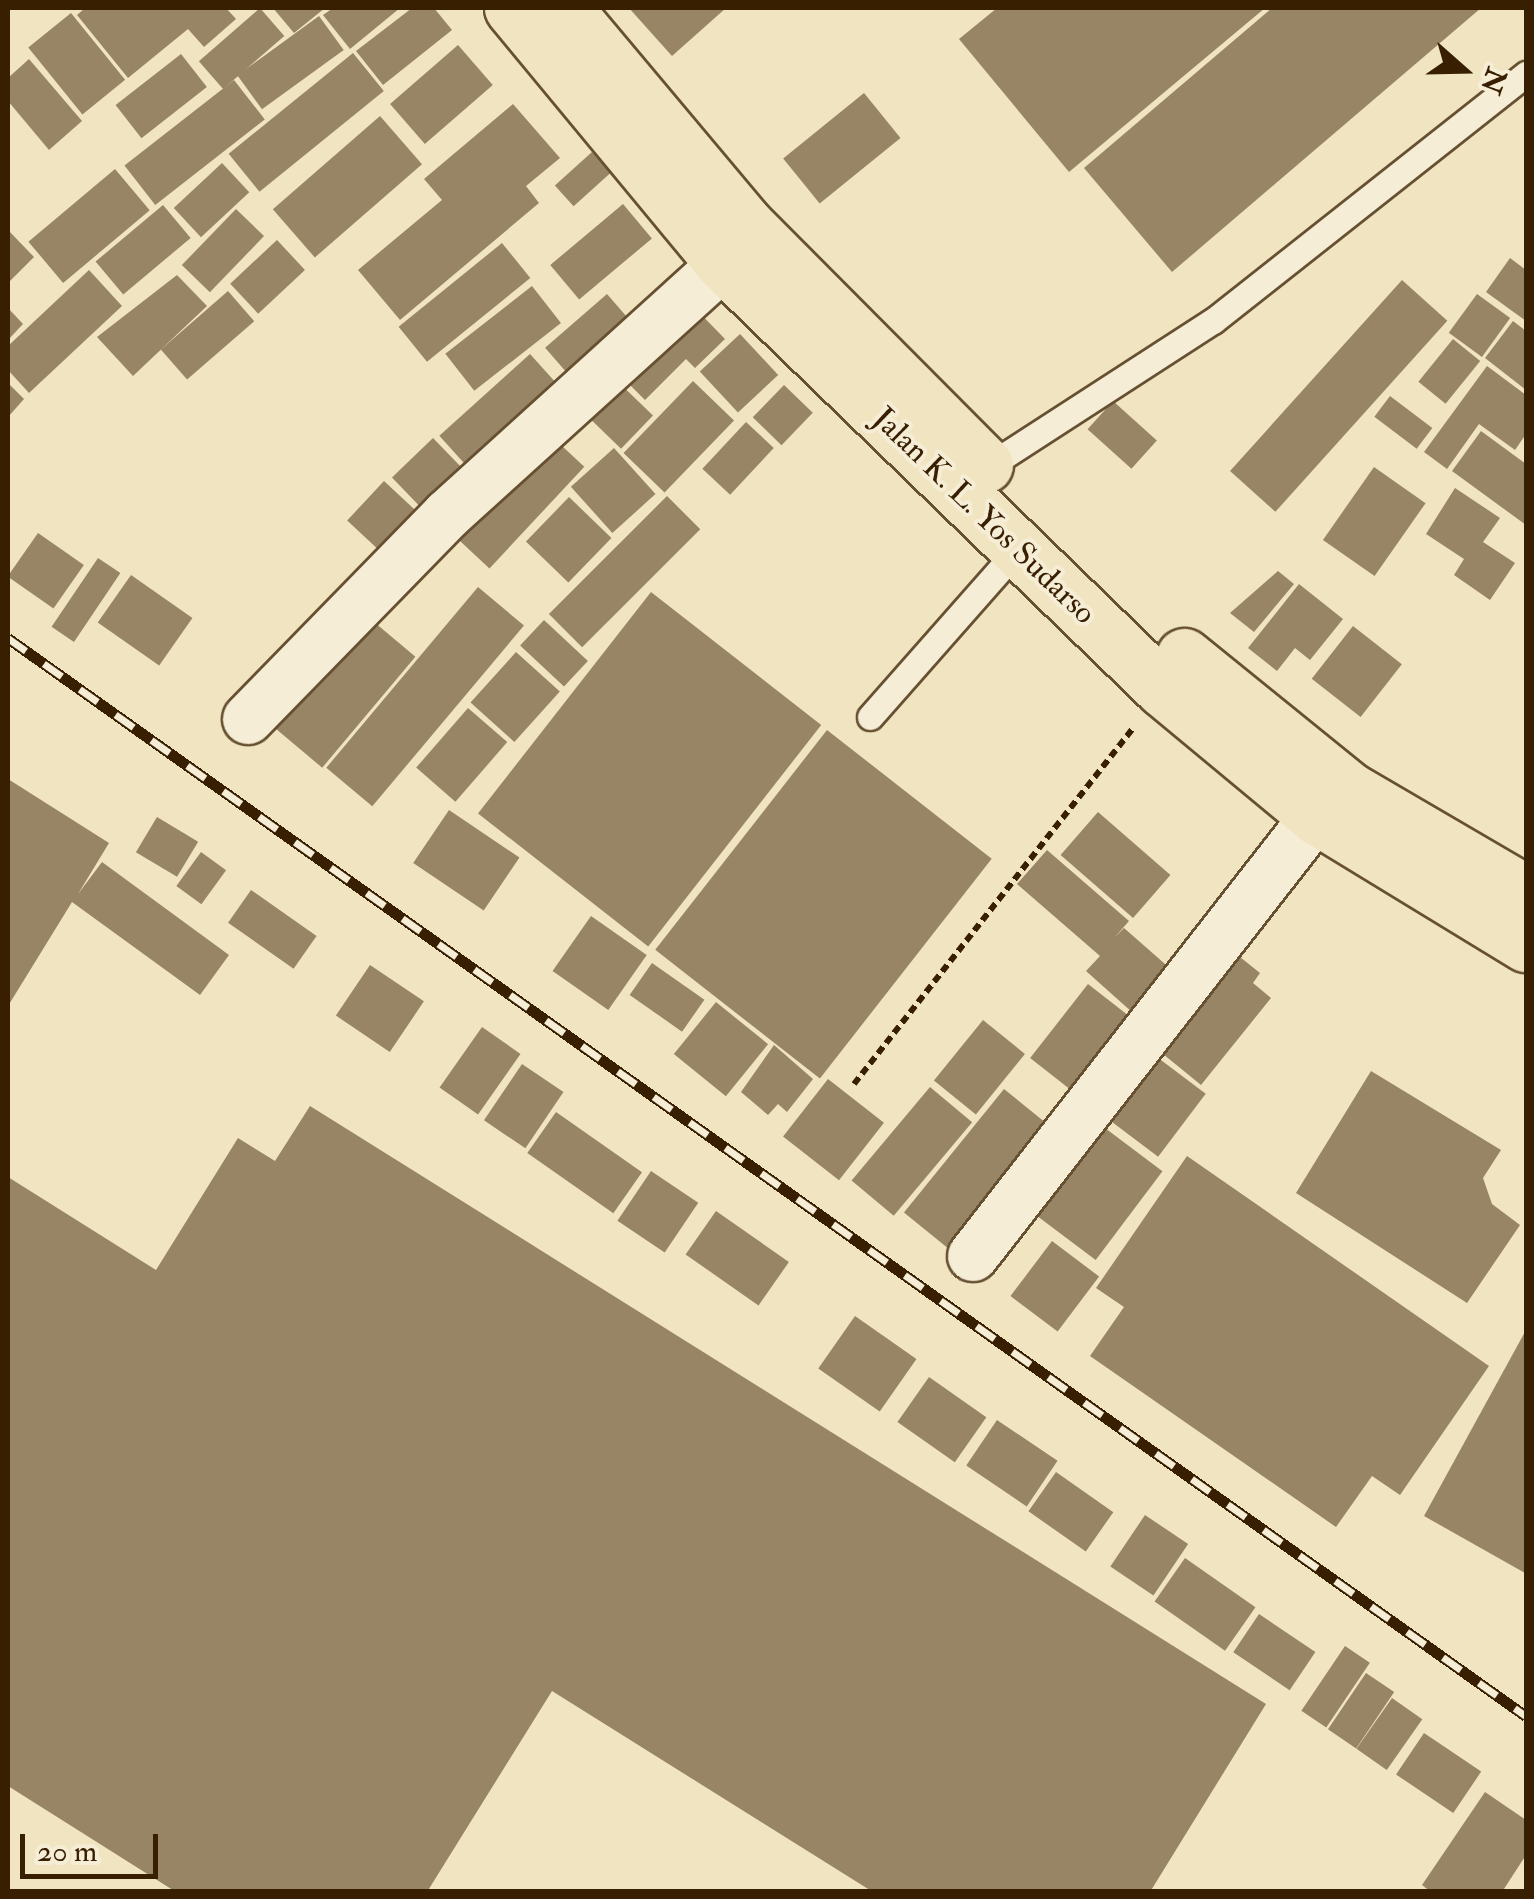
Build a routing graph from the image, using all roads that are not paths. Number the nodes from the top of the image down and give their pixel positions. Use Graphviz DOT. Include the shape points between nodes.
graph roads {
  1 [pos="512,8"];
  2 [pos="564,8"];
  3 [pos="1526,74"];
  4 [pos="724,264"];
  5 [pos="987,467"];
  6 [pos="1018,549"];
  7 [pos="870,717"];
  8 [pos="248,719"];
  9 [pos="1316,816"];
  10 [pos="1526,893"];
  11 [pos="1526,943"];
  12 [pos="973,1256"];
  1 -- 4 [label="highway, Jalan K. L. Yos Sudarso"];
  2 -- 5 [label="highway, Jalan K. L. Yos Sudarso" via="746,224"];
  3 -- 5 [label="lane" via="1212,321"];
  4 -- 6 [label="highway, Jalan K. L. Yos Sudarso"];
  4 -- 8 [label="street" via="447,515"];
  5 -- 10 [label="highway, Jalan K. L. Yos Sudarso" via="1192,664 1348,789"];
  6 -- 7 [label="lane"];
  6 -- 9 [label="highway, Jalan K. L. Yos Sudarso" via="1163,689"];
  9 -- 11 [label="highway, Jalan K. L. Yos Sudarso"];
  9 -- 12 [label="street"];
}
